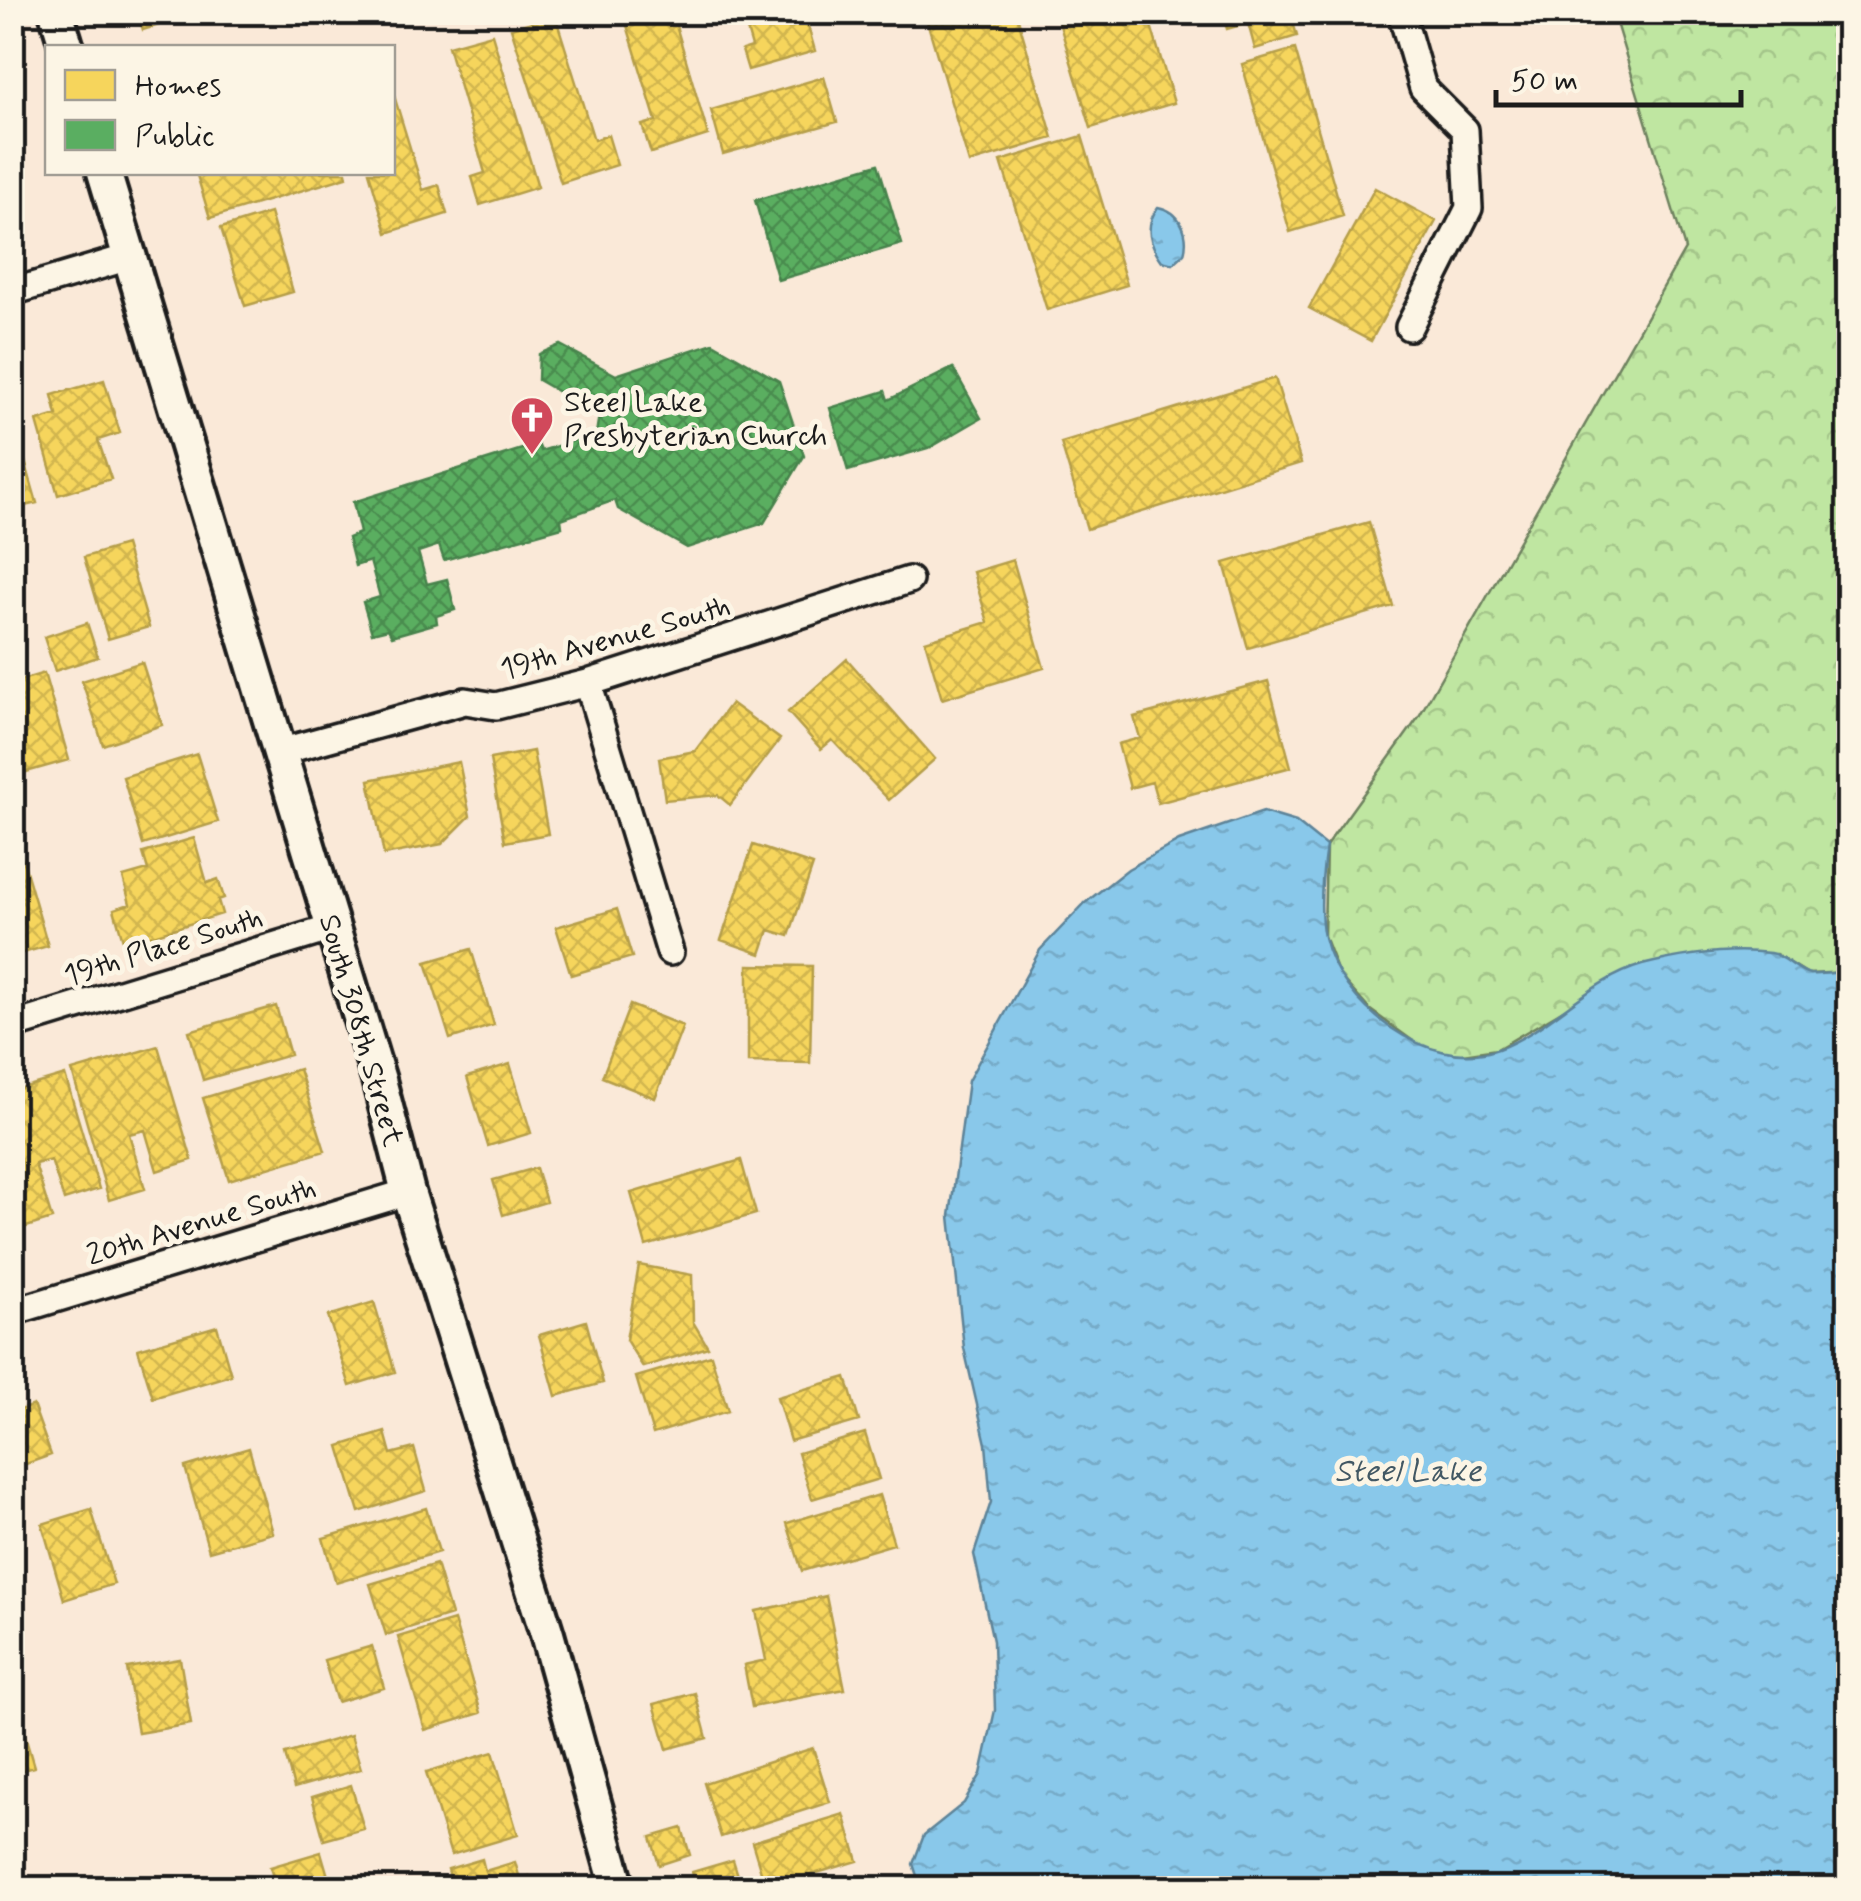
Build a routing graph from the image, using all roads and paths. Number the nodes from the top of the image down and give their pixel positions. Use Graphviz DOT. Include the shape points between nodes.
graph roads {
  1 [pos="56,12"];
  2 [pos="1401,12"];
  3 [pos="66,45"];
  4 [pos="105,175"];
  5 [pos="129,257"];
  6 [pos="12,292"];
  7 [pos="1409,326"];
  8 [pos="910,580"];
  9 [pos="588,683"];
  10 [pos="280,752"];
  11 [pos="332,928"];
  12 [pos="670,952"];
  13 [pos="12,1026"];
  14 [pos="408,1192"];
  15 [pos="12,1312"];
  16 [pos="618,1888"];
  1 -- 3 [label="street"];
  2 -- 7 [label="street" via="1422,88 1466,130 1469,208"];
  4 -- 5 [label="street, South 308th Street"];
  5 -- 6 [label="street"];
  5 -- 10 [label="street, South 308th Street"];
  8 -- 9 [label="street, 19th Avenue South"];
  9 -- 10 [label="street, 19th Avenue South" via="496,706 465,700"];
  9 -- 12 [label="street"];
  10 -- 11 [label="street, South 308th Street"];
  11 -- 13 [label="street, 19th Place South"];
  11 -- 14 [label="street, South 308th Street"];
  14 -- 15 [label="street, 20th Avenue South"];
  14 -- 16 [label="street, South 308th Street" via="547,1634"];
}
